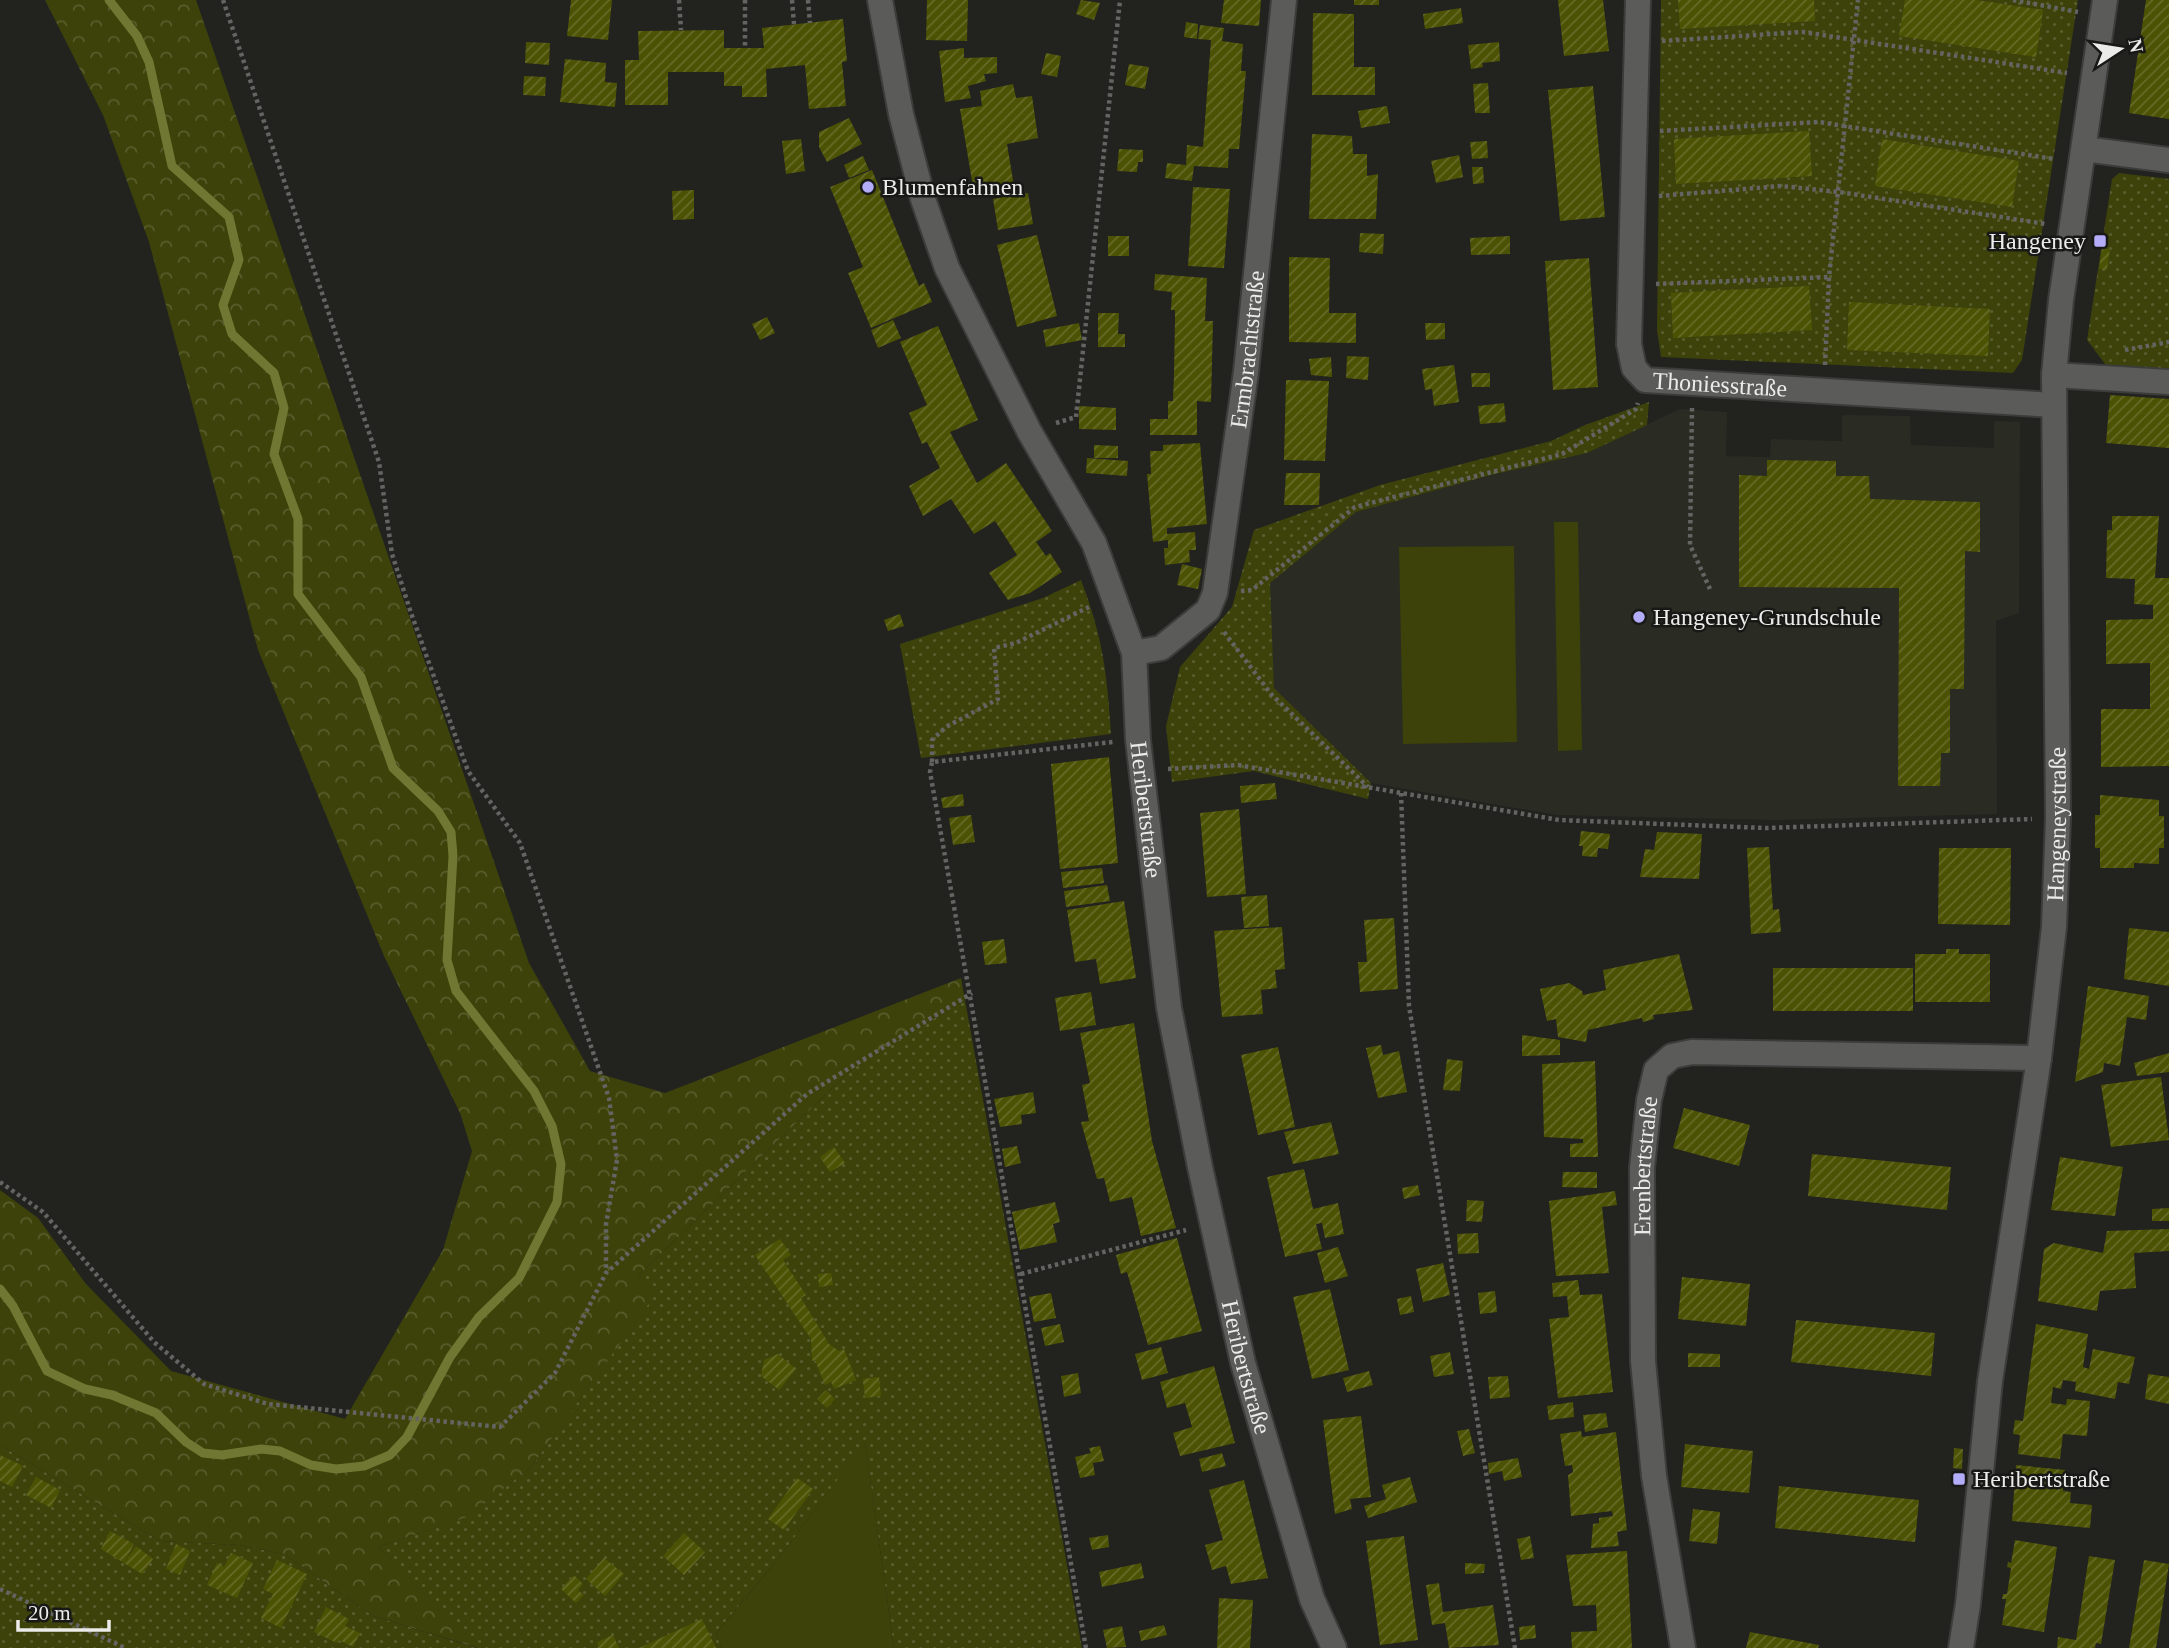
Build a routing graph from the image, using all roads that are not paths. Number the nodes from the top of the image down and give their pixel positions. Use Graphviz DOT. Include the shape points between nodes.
graph roads {
  1 [pos="880,0"];
  2 [pos="1284,0"];
  3 [pos="1638,0"];
  4 [pos="2104,8"];
  5 [pos="2083,156"];
  6 [pos="2169,160"];
  7 [pos="2054,374"];
  8 [pos="2169,382"];
  9 [pos="2054,405"];
  10 [pos="1133,653"];
  11 [pos="2039,1058"];
  12 [pos="1332,1648"];
  13 [pos="1683,1648"];
  14 [pos="1961,1648"];
  1 -- 10 [label="street, Heribertstraße" via="901,114 947,268 1029,431 1094,543"];
  2 -- 10 [label="street, Ermbrachtstraße" via="1246,372 1212,602 1161,648"];
  3 -- 9 [label="street, Thoniesstraße" via="1629,344 1634,368 1645,380"];
  4 -- 5 [label="street, Hangeneystraße"];
  5 -- 6 [label="street"];
  5 -- 7 [label="street, Hangeneystraße"];
  7 -- 8 [label="street"];
  7 -- 9 [label="street, Hangeneystraße"];
  9 -- 11 [label="street, Hangeneystraße" via="2058,818 2054,927"];
  10 -- 12 [label="street, Heribertstraße" via="1138,740 1168,1008 1243,1363 1312,1599"];
  11 -- 13 [label="street, Erenbertstraße" via="1692,1052 1672,1056 1656,1070 1642,1168 1643,1361 1654,1476"];
  11 -- 14 [label="street, Hangeneystraße" via="1990,1381"];
}
